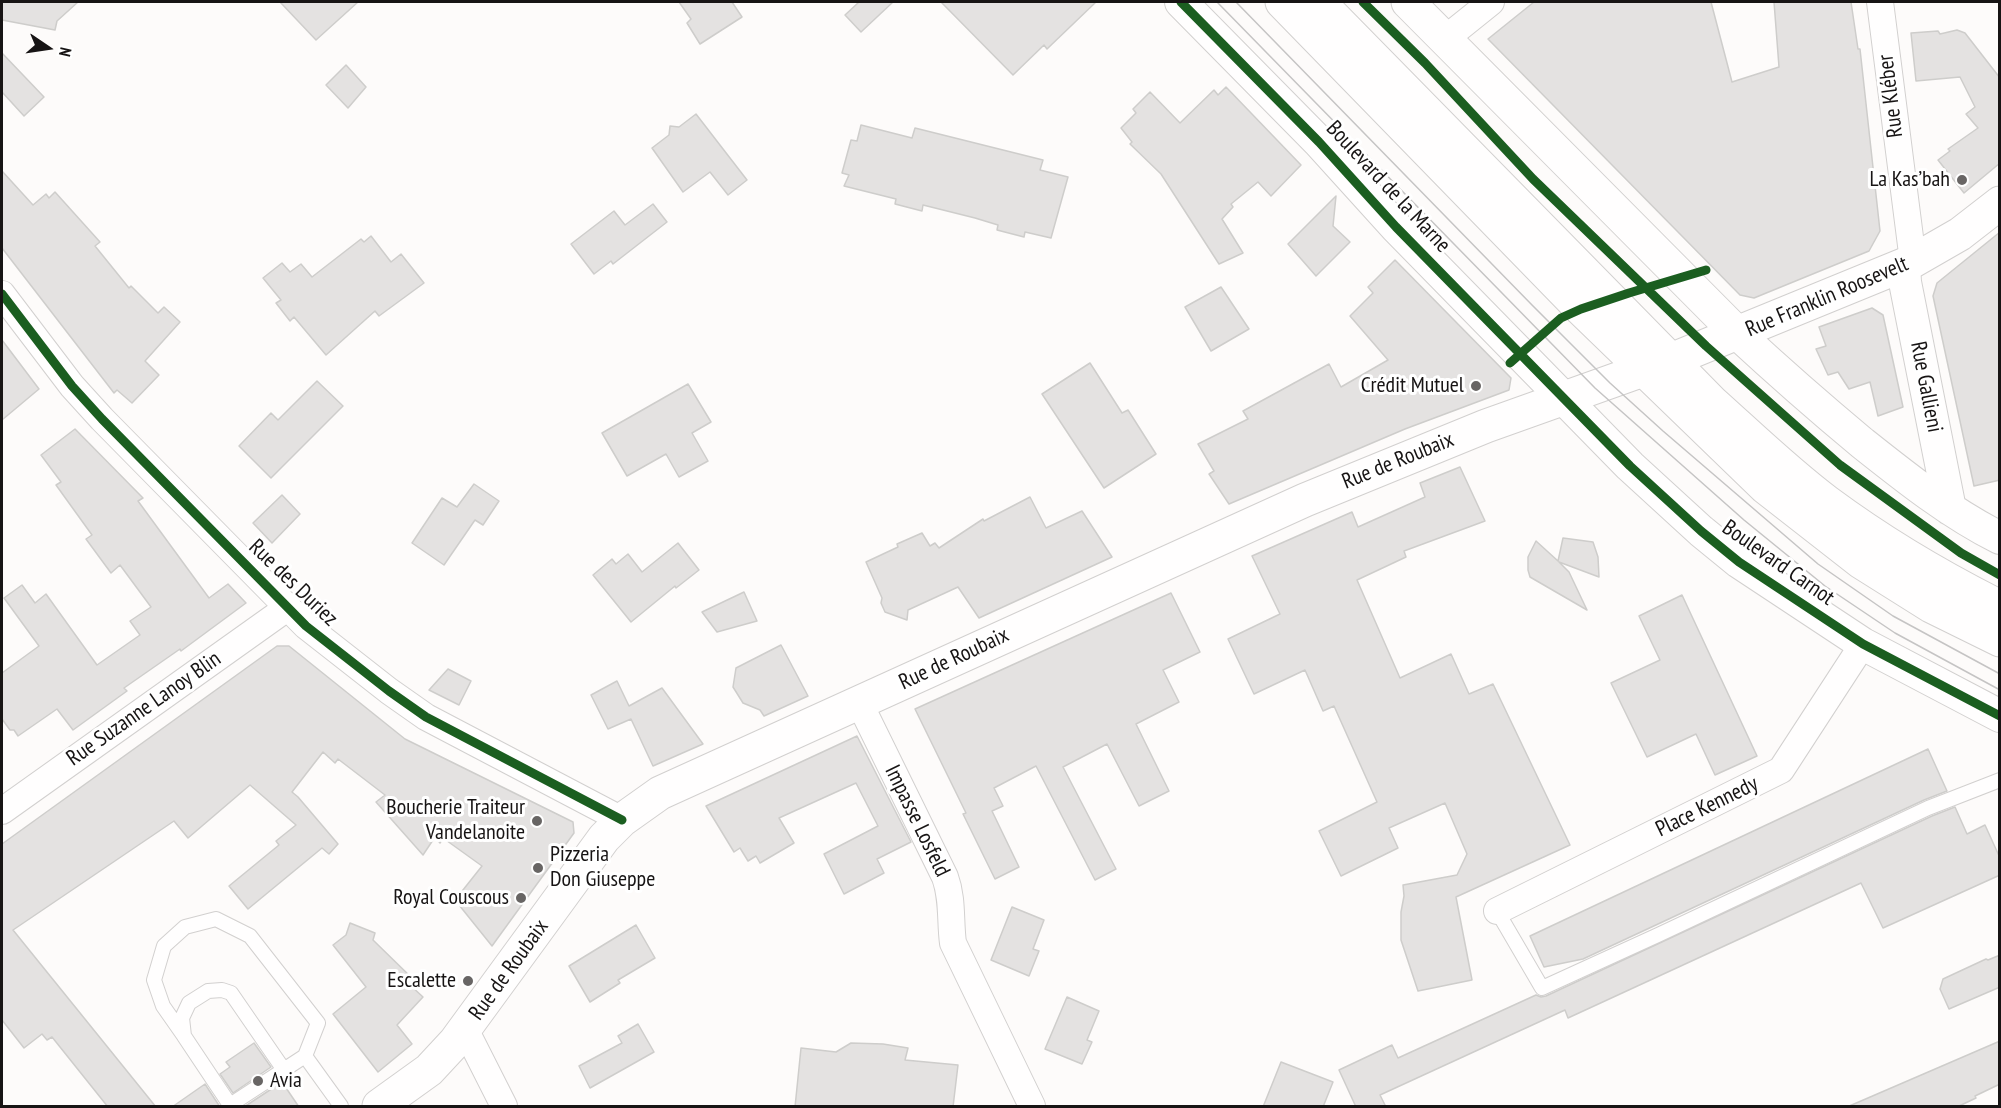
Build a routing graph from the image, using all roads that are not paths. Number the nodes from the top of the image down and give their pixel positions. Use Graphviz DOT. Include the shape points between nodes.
graph roads {
  1 [pos="1181,2"];
  2 [pos="1282,2"];
  3 [pos="1318,2"];
  4 [pos="1408,2"];
  5 [pos="1491,2"];
  6 [pos="1880,2"];
  7 [pos="1445,39"];
  8 [pos="2000,203"];
  9 [pos="1908,263"];
  10 [pos="2,294"];
  11 [pos="1738,333"];
  12 [pos="1657,365"];
  13 [pos="1566,399"];
  14 [pos="1950,509"];
  15 [pos="2000,538"];
  16 [pos="287,608"];
  17 [pos="2000,608"];
  18 [pos="2000,640"];
  19 [pos="1863,644"];
  20 [pos="859,702"];
  21 [pos="2000,716"];
  22 [pos="2000,780"];
  23 [pos="2,811"];
  24 [pos="622,820"];
  25 [pos="1497,911"];
  26 [pos="465,1029"];
  27 [pos="184,1036"];
  28 [pos="305,1056"];
  29 [pos="284,1070"];
  30 [pos="230,1106"];
  31 [pos="341,1107"];
  32 [pos="379,1107"];
  33 [pos="504,1107"];
  34 [pos="1032,1107"];
  1 -- 13 [label="street, Boulevard de la Marne"];
  2 -- 12 [label="main road"];
  3 -- 12 [label="main road"];
  4 -- 7 [label="main road"];
  5 -- 7 [label="street"];
  6 -- 9 [label="street, Rue Kléber"];
  7 -- 11 [label="main road"];
  8 -- 9 [label="main road, Rue Franklin Roosevelt" via="1960,234"];
  9 -- 11 [label="main road, Rue Franklin Roosevelt"];
  9 -- 14 [label="street, Rue Gallieni" via="1905,282"];
  10 -- 16 [label="street, Rue des Duriez" via="72,386"];
  11 -- 12 [label="main road, Rue Franklin Roosevelt"];
  11 -- 14 [label="street" via="1859,440"];
  12 -- 13 [label="main road, Rue de Roubaix"];
  12 -- 17 [label="main road" via="1713,402 1826,502 1919,563"];
  12 -- 18 [label="main road" via="1765,488 1839,546 1931,606"];
  13 -- 19 [label="street, Boulevard Carnot" via="1630,466 1717,545"];
  13 -- 20 [label="main road, Rue de Roubaix" via="1486,426 1316,495"];
  14 -- 15 [label="street"];
  16 -- 23 [label="street, Rue Suzanne Lanoy Blin"];
  16 -- 24 [label="street, Rue des Duriez" via="417,711"];
  19 -- 21 [label="street, Boulevard Carnot"];
  19 -- 25 [label="street, Place Kennedy" via="1781,771"];
  20 -- 24 [label="main road, Rue de Roubaix" via="660,793"];
  20 -- 34 [label="street, Impasse Losfeld" via="945,877 951,898 953,943"];
  22 -- 25 [label="lane" via="1928,808 1542,988"];
  24 -- 26 [label="main road, Rue de Roubaix" via="604,838"];
  26 -- 32 [label="main road, Rue de Roubaix" via="429,1070"];
  26 -- 33 [label="street"];
  27 -- 28 [label="lane" via="163,1006 154,980 164,946 185,927 216,919 250,936 318,1023"];
  27 -- 29 [label="lane" via="182,1018 189,1003 208,991 231,993"];
  27 -- 30 [label="lane"];
  28 -- 29 [label="lane"];
  28 -- 31 [label="lane"];
  29 -- 30 [label="lane"];
}
